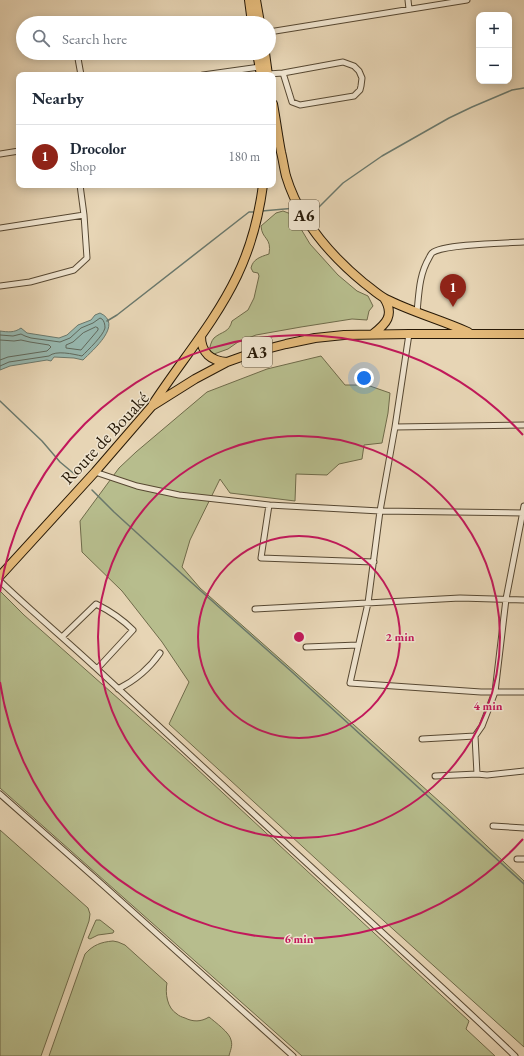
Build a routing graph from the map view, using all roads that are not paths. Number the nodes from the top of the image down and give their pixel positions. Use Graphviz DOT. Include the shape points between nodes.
graph roads {
  1 [pos="249,0"];
  2 [pos="256,0"];
  3 [pos="408,0"];
  4 [pos="467,0"];
  5 [pos="409,9"];
  6 [pos="251,16"];
  7 [pos="259,16"];
  8 [pos="276,31"];
  9 [pos="78,60"];
  10 [pos="259,60"];
  11 [pos="265,60"];
  12 [pos="80,72"];
  13 [pos="264,72"];
  14 [pos="264,72"];
  15 [pos="276,73"];
  16 [pos="283,73"];
  17 [pos="276,132"];
  18 [pos="16,151"];
  19 [pos="0,154"];
  20 [pos="80,188"];
  21 [pos="262,188"];
  22 [pos="84,215"];
  23 [pos="0,228"];
  24 [pos="524,242"];
  25 [pos="0,286"];
  26 [pos="384,298"];
  27 [pos="417,312"];
  28 [pos="373,334"];
  29 [pos="409,334"];
  30 [pos="470,334"];
  31 [pos="524,334"];
  32 [pos="201,336"];
  33 [pos="227,362"];
  34 [pos="152,406"];
  35 [pos="524,425"];
  36 [pos="394,427"];
  37 [pos="95,472"];
  38 [pos="269,505"];
  39 [pos="524,506"];
  40 [pos="380,511"];
  41 [pos="523,513"];
  42 [pos="374,562"];
  43 [pos="1,575"];
  44 [pos="506,599"];
  45 [pos="524,600"];
  46 [pos="368,603"];
  47 [pos="255,609"];
  48 [pos="62,637"];
  49 [pos="358,645"];
  50 [pos="306,647"];
  51 [pos="160,653"];
  52 [pos="97,669"];
  53 [pos="118,689"];
  54 [pos="495,692"];
  55 [pos="524,692"];
  56 [pos="475,736"];
  57 [pos="422,739"];
  58 [pos="524,772"];
  59 [pos="478,774"];
  60 [pos="435,776"];
  61 [pos="0,794"];
  62 [pos="493,826"];
  63 [pos="524,828"];
  64 [pos="517,859"];
  65 [pos="524,859"];
  66 [pos="293,1056"];
  67 [pos="515,1056"];
  1 -- 6 [label="highway"];
  2 -- 7 [label="highway"];
  3 -- 5 [label="street"];
  4 -- 5 [label="street"];
  5 -- 8 [label="street"];
  9 -- 12 [label="street"];
  10 -- 13 [label="highway"];
  11 -- 14 [label="highway"];
  15 -- 16 [label="street"];
  16 -- 16 [label="street" via="343,62 354,66 362,78 360,90 354,96 300,105 292,102"];
  17 -- 26 [label="highway, A6" via="286,176 300,209 334,255"];
  18 -- 19 [label="street"];
  20 -- 22 [label="street"];
  21 -- 32 [label="highway" via="248,249 237,276"];
  22 -- 23 [label="street"];
  22 -- 25 [label="street" via="87,258 74,270 30,282"];
  24 -- 27 [label="street" via="473,245 432,252 420,281"];
  26 -- 27 [label="highway, A6"];
  26 -- 28 [label="highway" via="389,307 388,317 384,325"];
  27 -- 30 [label="highway, A6"];
  28 -- 29 [label="highway, A3"];
  28 -- 33 [label="highway, Route de Bouaké / A3" via="300,341"];
  29 -- 30 [label="highway, A3"];
  29 -- 36 [label="street"];
  30 -- 31 [label="highway, A3"];
  32 -- 33 [label="highway" via="203,348 210,357"];
  32 -- 34 [label="highway"];
  33 -- 34 [label="highway, Route de Bouaké / A3"];
  34 -- 37 [label="highway, Route de Bouaké / A3"];
  35 -- 36 [label="street"];
  36 -- 40 [label="street"];
  37 -- 38 [label="street" via="137,486 179,495"];
  37 -- 43 [label="highway, Route de Bouaké / A3"];
  38 -- 40 [label="street"];
  38 -- 42 [label="street" via="261,558"];
  39 -- 41 [label="street"];
  40 -- 41 [label="street"];
  40 -- 42 [label="street"];
  41 -- 44 [label="street"];
  42 -- 46 [label="street"];
  43 -- 48 [label="street" via="19,599"];
  44 -- 45 [label="street"];
  44 -- 46 [label="street" via="460,598"];
  44 -- 54 [label="street"];
  46 -- 47 [label="street"];
  46 -- 49 [label="street"];
  48 -- 52 [label="street"];
  48 -- 52 [label="street" via="96,604 124,621 132,630"];
  49 -- 50 [label="street"];
  49 -- 54 [label="street" via="350,683"];
  51 -- 53 [label="street" via="142,675"];
  52 -- 53 [label="street"];
  53 -- 67 [label="street"];
  54 -- 55 [label="street"];
  54 -- 56 [label="street" via="482,726"];
  56 -- 57 [label="street"];
  56 -- 59 [label="street"];
  58 -- 59 [label="street"];
  59 -- 60 [label="street"];
  61 -- 66 [label="street"];
  62 -- 63 [label="street"];
  64 -- 65 [label="street"];
}
